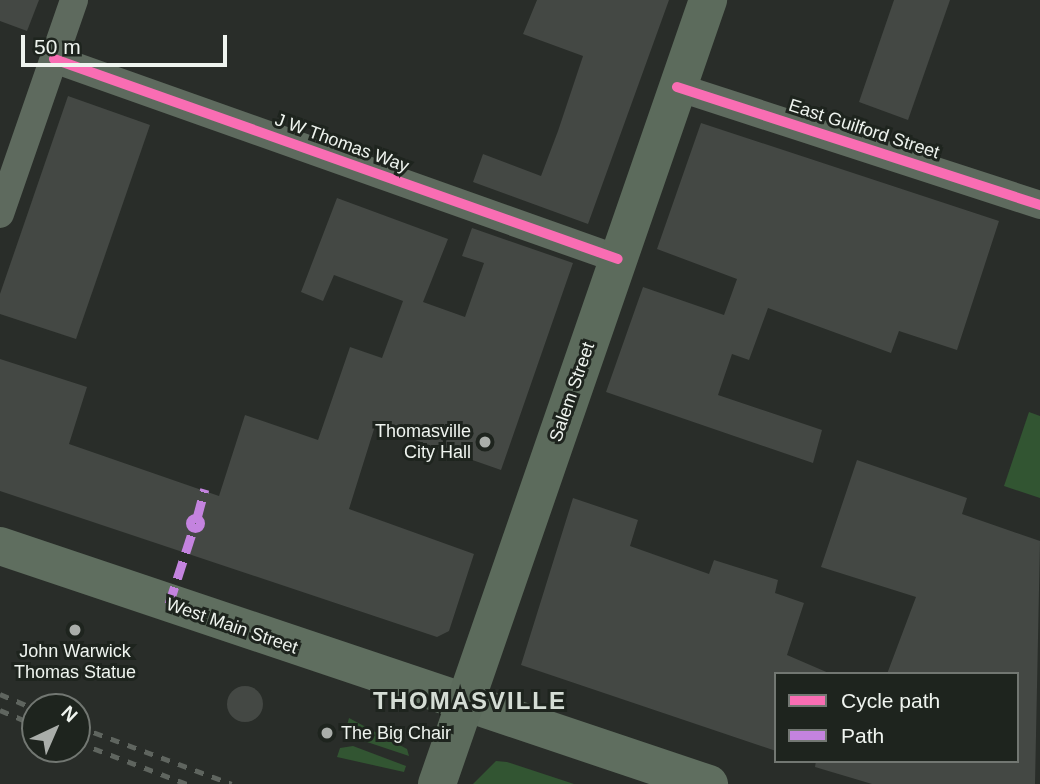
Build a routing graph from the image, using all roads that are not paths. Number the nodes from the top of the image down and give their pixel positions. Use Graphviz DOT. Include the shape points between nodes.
graph roads {
  1 [pos="74,0"];
  2 [pos="708,0"];
  3 [pos="54,59"];
  4 [pos="677,87"];
  5 [pos="1040,205"];
  6 [pos="0,214"];
  7 [pos="618,259"];
  8 [pos="0,546"];
  9 [pos="464,704"];
  10 [pos="438,784"];
  11 [pos="709,784"];
  1 -- 3 [label="street"];
  2 -- 4 [label="main road, Salem Street"];
  3 -- 6 [label="street"];
  3 -- 7 [label="street, J W Thomas Way"];
  4 -- 5 [label="street, East Guilford Street"];
  4 -- 7 [label="main road, Salem Street"];
  7 -- 9 [label="main road, Salem Street"];
  8 -- 9 [label="main road, West Main Street"];
  9 -- 10 [label="main road, Salem Street"];
  9 -- 11 [label="main road, West Main Street"];
}
